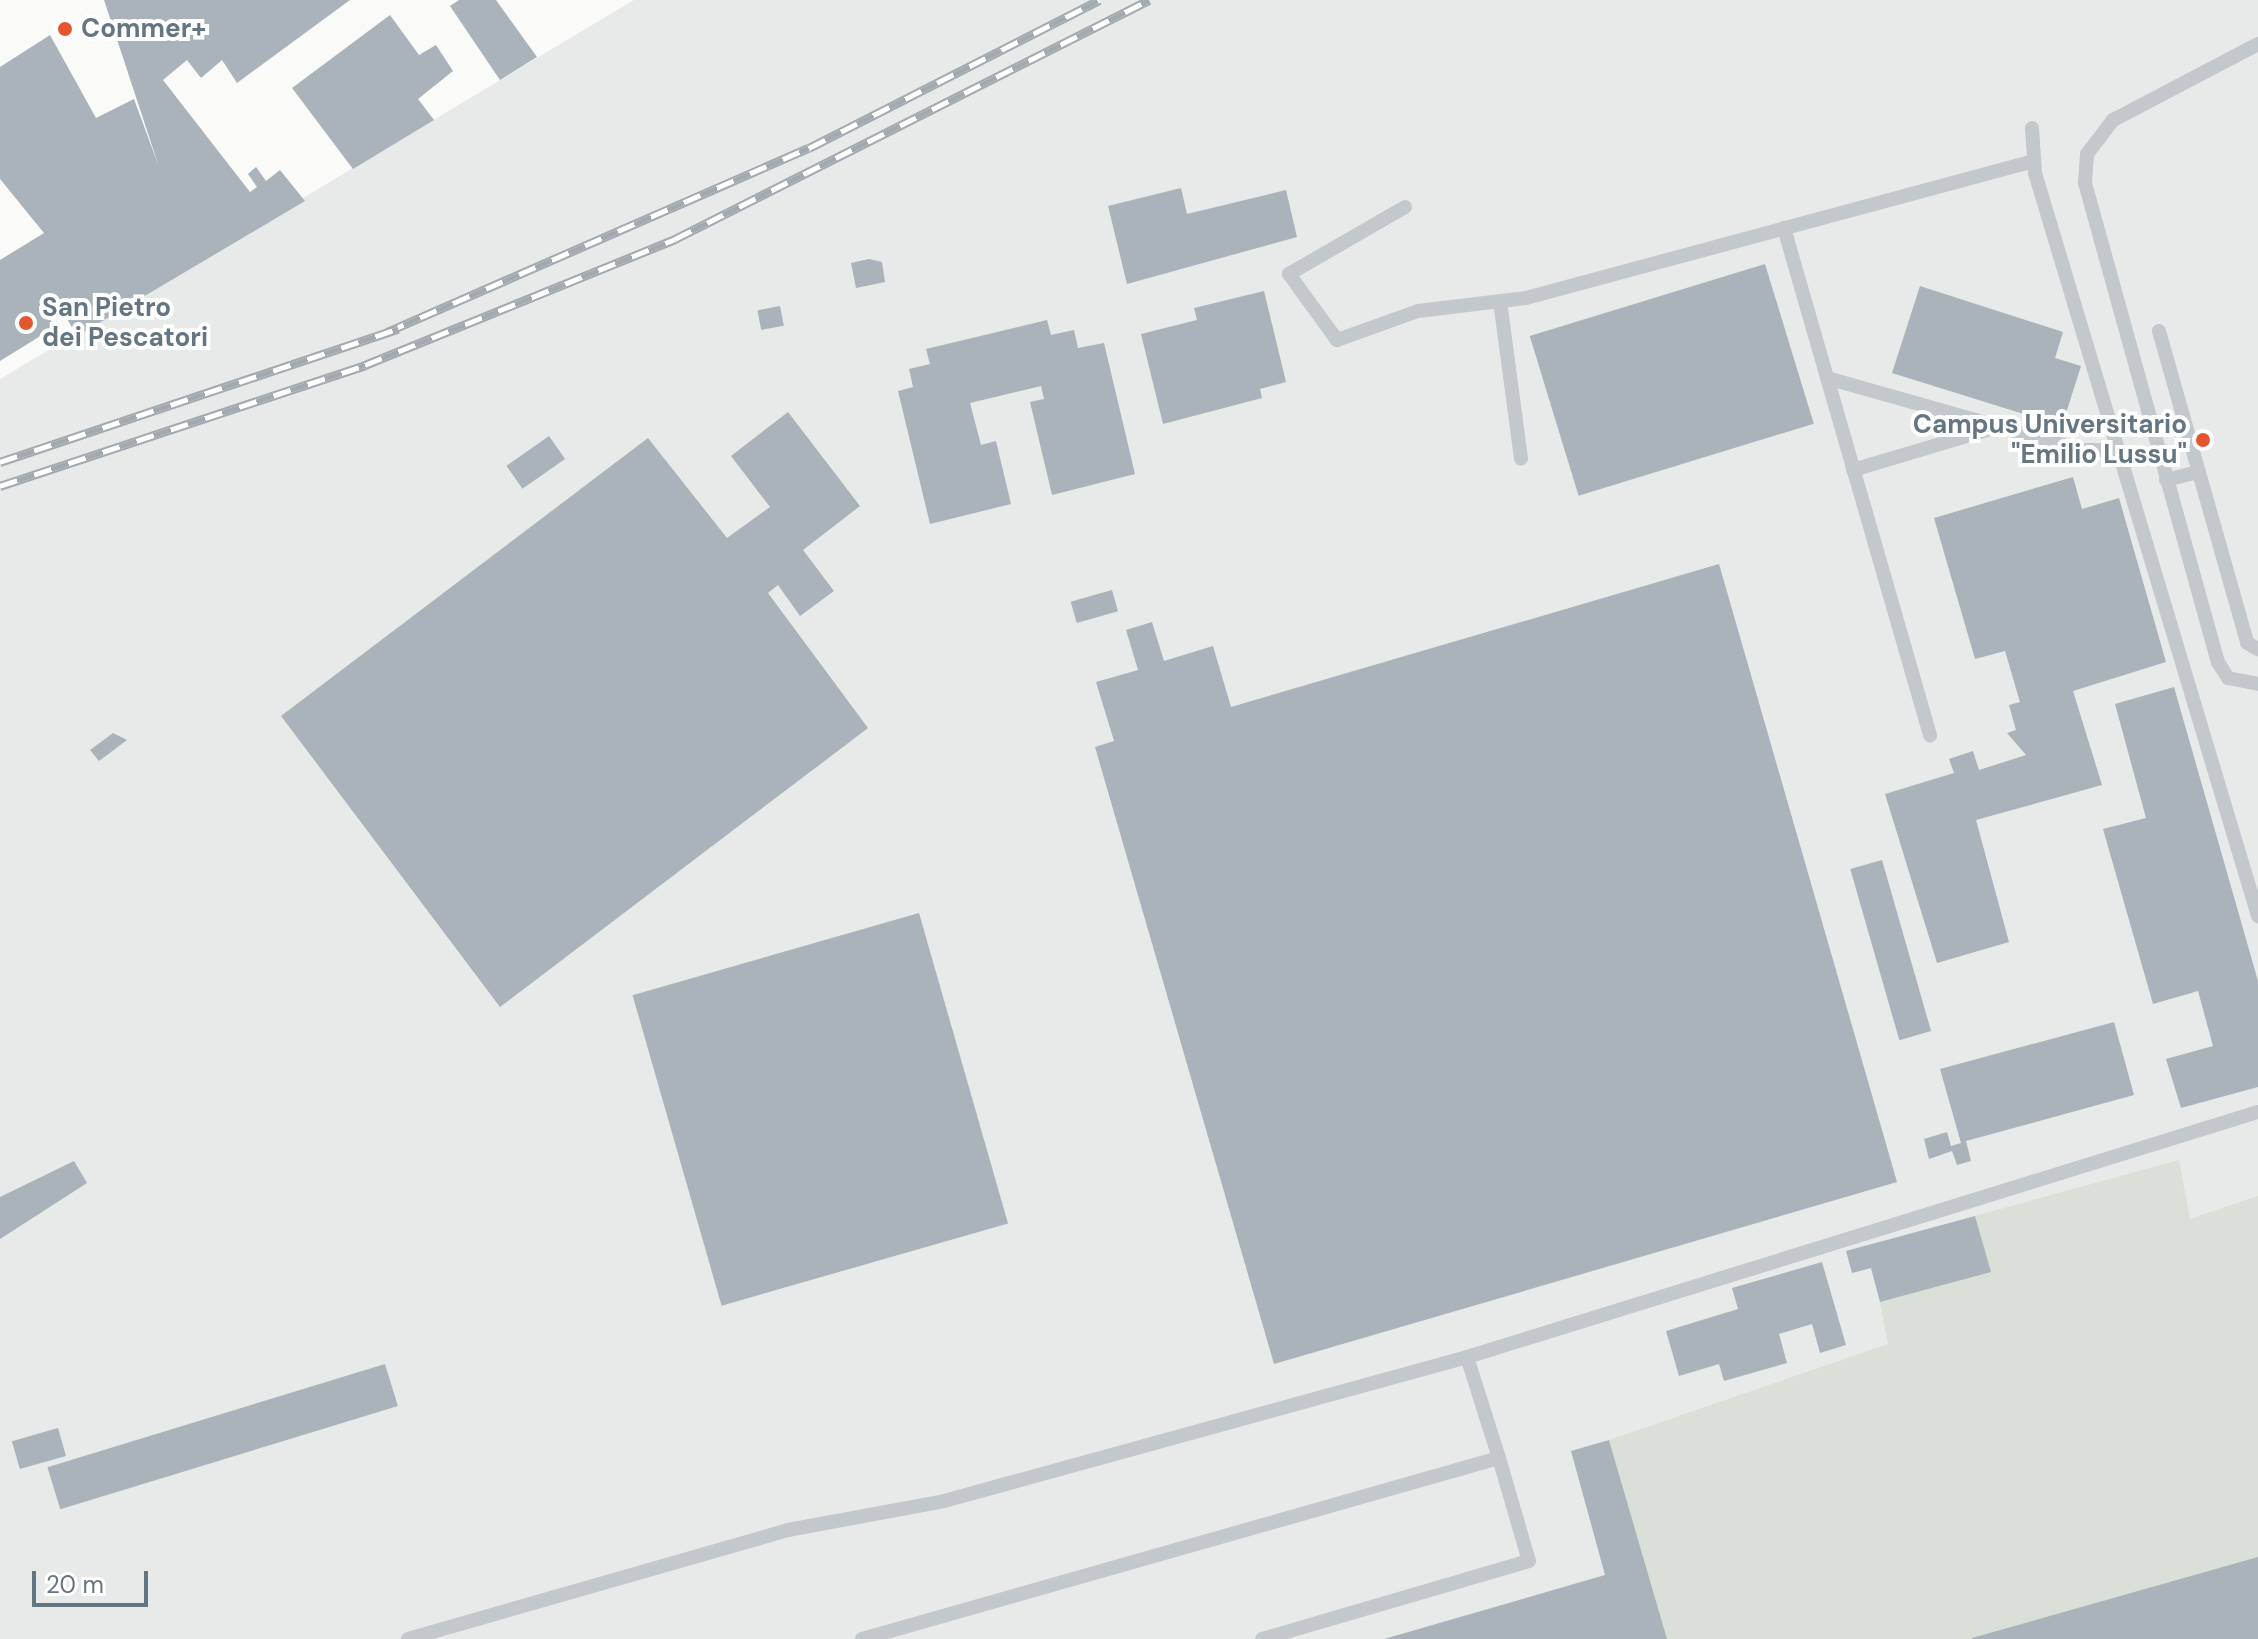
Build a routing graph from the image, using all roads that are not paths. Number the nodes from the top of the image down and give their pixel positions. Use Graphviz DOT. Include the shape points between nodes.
graph roads {
  1 [pos="2258,44"];
  2 [pos="2032,128"];
  3 [pos="2034,161"];
  4 [pos="1405,207"];
  5 [pos="1784,228"];
  6 [pos="1500,301"];
  7 [pos="2159,331"];
  8 [pos="1827,378"];
  9 [pos="1997,427"];
  10 [pos="2116,450"];
  11 [pos="1521,459"];
  12 [pos="1853,470"];
  13 [pos="2199,472"];
  14 [pos="2166,480"];
  15 [pos="2258,649"];
  16 [pos="2258,684"];
  17 [pos="1930,735"];
  18 [pos="2258,916"];
  19 [pos="2258,1112"];
  20 [pos="1467,1357"];
  21 [pos="1499,1458"];
  22 [pos="408,1639"];
  23 [pos="862,1639"];
  24 [pos="1262,1639"];
  1 -- 14 [label="lane" via="2113,120 2087,154 2088,212"];
  2 -- 3 [label="lane"];
  3 -- 5 [label="lane"];
  3 -- 10 [label="lane"];
  4 -- 6 [label="lane" via="1289,274 1337,340 1418,311"];
  5 -- 6 [label="lane"];
  5 -- 8 [label="lane"];
  6 -- 11 [label="lane"];
  7 -- 13 [label="lane"];
  8 -- 9 [label="lane"];
  8 -- 12 [label="lane"];
  9 -- 10 [label="lane" via="2082,450"];
  9 -- 12 [label="lane"];
  10 -- 18 [label="lane"];
  12 -- 17 [label="lane"];
  13 -- 14 [label="lane"];
  13 -- 15 [label="lane" via="2247,643"];
  14 -- 16 [label="lane" via="2218,662 2228,678"];
  19 -- 20 [label="lane"];
  20 -- 21 [label="lane"];
  20 -- 22 [label="lane" via="944,1501 788,1530"];
  21 -- 23 [label="lane"];
  21 -- 24 [label="lane" via="1529,1561"];
}
